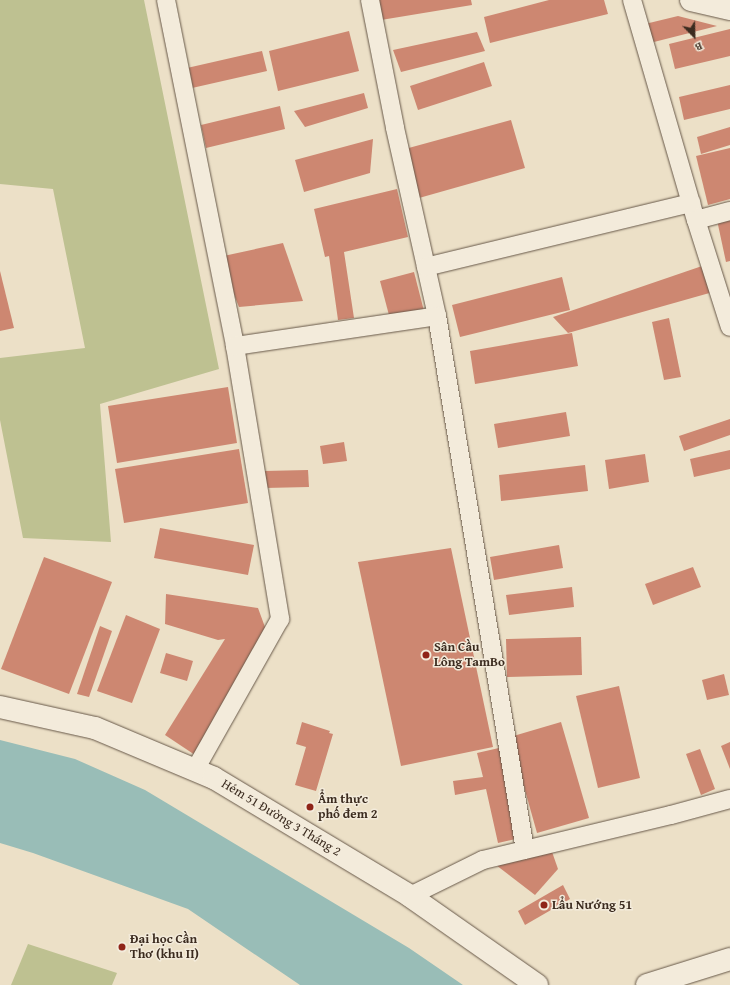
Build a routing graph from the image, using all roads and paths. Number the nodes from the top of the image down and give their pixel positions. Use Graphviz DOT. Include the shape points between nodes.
graph roads {
  1 [pos="166,0"];
  2 [pos="370,0"];
  3 [pos="632,0"];
  4 [pos="691,0"];
  5 [pos="730,8"];
  6 [pos="693,211"];
  7 [pos="730,211"];
  8 [pos="426,267"];
  9 [pos="437,316"];
  10 [pos="730,327"];
  11 [pos="235,346"];
  12 [pos="0,707"];
  13 [pos="195,770"];
  14 [pos="730,799"];
  15 [pos="525,850"];
  16 [pos="410,896"];
  17 [pos="730,959"];
  18 [pos="537,985"];
  19 [pos="647,985"];
  1 -- 11 [label="lane"];
  2 -- 8 [label="lane"];
  3 -- 6 [label="lane"];
  4 -- 5 [label="street"];
  6 -- 7 [label="lane"];
  6 -- 8 [label="lane"];
  6 -- 10 [label="lane"];
  8 -- 9 [label="lane"];
  9 -- 11 [label="lane"];
  9 -- 15 [label="lane"];
  11 -- 13 [label="lane" via="280,619"];
  12 -- 13 [label="street, Hẻm 51 Đường 3 Tháng 2" via="95,728"];
  13 -- 16 [label="street, Hẻm 51 Đường 3 Tháng 2" via="214,778"];
  14 -- 15 [label="lane"];
  15 -- 16 [label="lane" via="483,860"];
  16 -- 18 [label="street, Hẻm 51 Đường 3 Tháng 2"];
  17 -- 19 [label="street"];
}
